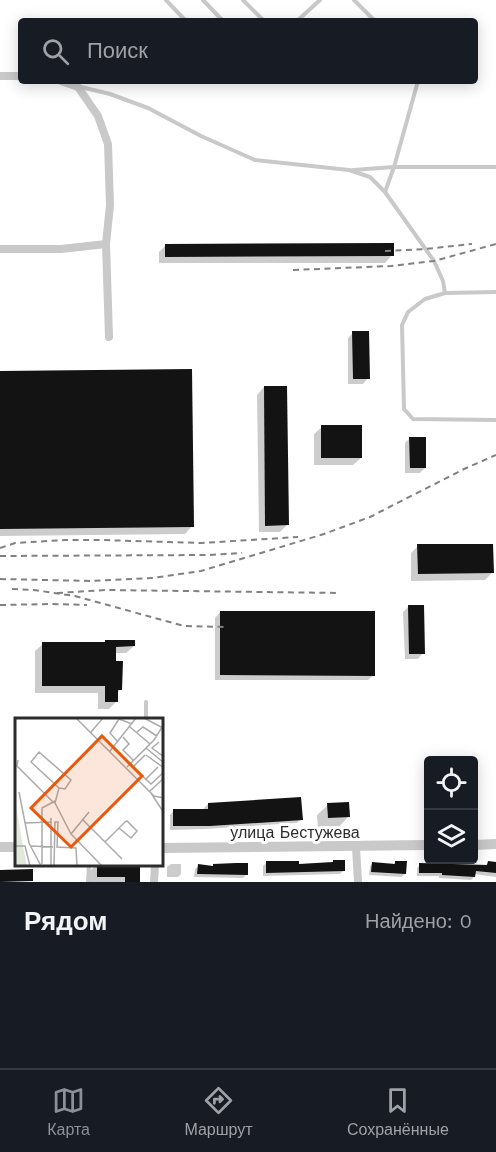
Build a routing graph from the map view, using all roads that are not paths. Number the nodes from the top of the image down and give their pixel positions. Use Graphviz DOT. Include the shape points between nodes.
graph roads {
  1 [pos="166,0"];
  2 [pos="203,0"];
  3 [pos="243,0"];
  4 [pos="320,0"];
  5 [pos="354,0"];
  6 [pos="183,18"];
  7 [pos="220,18"];
  8 [pos="261,18"];
  9 [pos="300,18"];
  10 [pos="372,18"];
  11 [pos="0,76"];
  12 [pos="18,76"];
  13 [pos="70,84"];
  14 [pos="417,84"];
  15 [pos="78,87"];
  16 [pos="394,167"];
  17 [pos="496,167"];
  18 [pos="349,170"];
  19 [pos="385,192"];
  20 [pos="106,244"];
  21 [pos="0,249"];
  22 [pos="496,292"];
  23 [pos="445,293"];
  24 [pos="109,337"];
  25 [pos="496,420"];
  26 [pos="146,702"];
  27 [pos="146,718"];
  28 [pos="478,844"];
  29 [pos="496,844"];
  30 [pos="424,845"];
  31 [pos="0,847"];
  32 [pos="356,847"];
  33 [pos="15,848"];
  34 [pos="164,848"];
  35 [pos="89,867"];
  36 [pos="155,867"];
  37 [pos="88,882"];
  38 [pos="154,882"];
  39 [pos="358,882"];
  1 -- 6 [label="lane"];
  2 -- 7 [label="lane"];
  3 -- 8 [label="lane"];
  4 -- 9 [label="lane"];
  5 -- 10 [label="lane"];
  11 -- 12 [label="street"];
  13 -- 15 [label="street"];
  14 -- 16 [label="lane"];
  15 -- 18 [label="lane" via="148,108 255,160"];
  15 -- 20 [label="street" via="98,116 108,144 110,205"];
  16 -- 17 [label="lane"];
  16 -- 18 [label="lane"];
  16 -- 19 [label="lane"];
  18 -- 19 [label="lane" via="370,177"];
  19 -- 23 [label="lane" via="434,261"];
  20 -- 21 [label="street"];
  20 -- 24 [label="street"];
  22 -- 23 [label="lane"];
  23 -- 25 [label="lane" via="425,299 408,312 402,326 404,409 413,419"];
  26 -- 27 [label="lane"];
  28 -- 29 [label="street"];
  30 -- 32 [label="street, улица Бестужева"];
  31 -- 33 [label="street"];
  32 -- 34 [label="street, улица Бестужева"];
  32 -- 39 [label="street"];
  35 -- 37 [label="lane"];
  36 -- 38 [label="street"];
}
